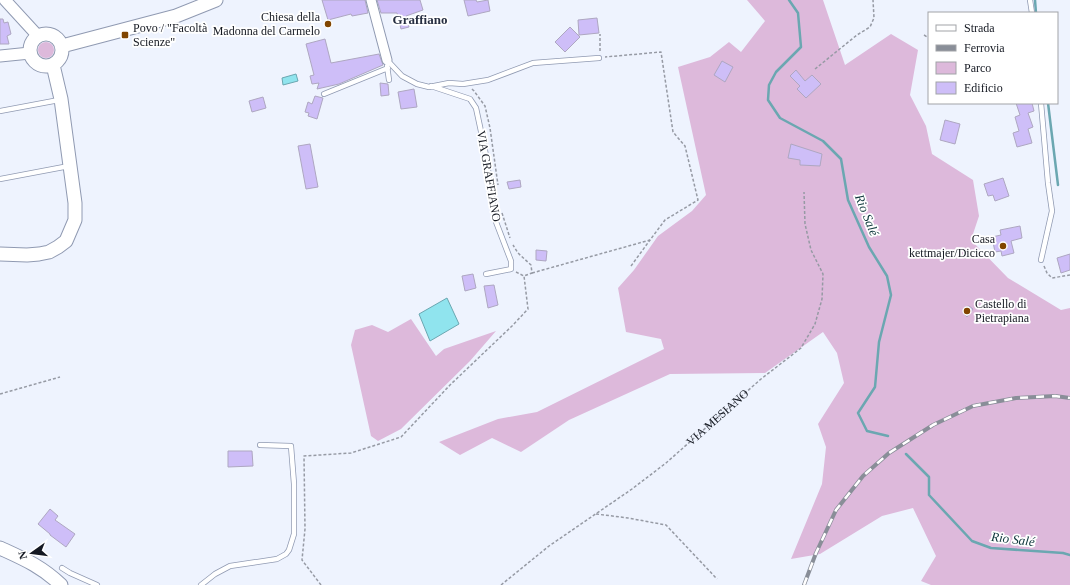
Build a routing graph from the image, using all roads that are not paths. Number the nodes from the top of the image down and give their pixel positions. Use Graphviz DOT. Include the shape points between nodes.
graph roads {
  1 [pos="5,0"];
  2 [pos="216,0"];
  3 [pos="371,0"];
  4 [pos="1030,0"];
  5 [pos="1032,12"];
  6 [pos="38,36"];
  7 [pos="62,46"];
  8 [pos="30,53"];
  9 [pos="0,56"];
  10 [pos="599,58"];
  11 [pos="387,64"];
  12 [pos="53,65"];
  13 [pos="389,80"];
  14 [pos="431,86"];
  15 [pos="324,94"];
  16 [pos="61,99"];
  17 [pos="1041,104"];
  18 [pos="0,111"];
  19 [pos="70,165"];
  20 [pos="0,179"];
  21 [pos="0,254"];
  22 [pos="1041,260"];
  23 [pos="486,274"];
  24 [pos="260,445"];
  25 [pos="2,549"];
  26 [pos="62,568"];
  27 [pos="61,585"];
  28 [pos="97,585"];
  29 [pos="201,585"];
  1 -- 6 [label="street"];
  2 -- 7 [label="main road" via="176,16"];
  3 -- 11 [label="street, VIA GRAFFIANO"];
  4 -- 5 [label="lane"];
  6 -- 7 [label="main road" via="54,36"];
  6 -- 8 [label="main road" via="32,42"];
  7 -- 12 [label="main road" via="61,58"];
  8 -- 9 [label="street"];
  8 -- 12 [label="main road" via="39,65"];
  10 -- 14 [label="lane, VIA GRAFFIANO" via="533,63 488,80"];
  11 -- 13 [label="lane"];
  11 -- 14 [label="lane, VIA GRAFFIANO" via="417,84"];
  11 -- 15 [label="lane"];
  12 -- 16 [label="main road"];
  14 -- 23 [label="lane, VIA GRAFFIANO" via="470,99 476,108 496,222 511,261 511,268"];
  16 -- 18 [label="lane"];
  16 -- 19 [label="main road"];
  17 -- 22 [label="lane" via="1052,211"];
  19 -- 20 [label="lane"];
  19 -- 21 [label="main road" via="75,220 66,241 49,252 39,254"];
  24 -- 29 [label="lane" via="291,446 294,534 289,550 277,559 230,566"];
  25 -- 27 [label="main road" via="33,563"];
  26 -- 28 [label="lane"];
}
